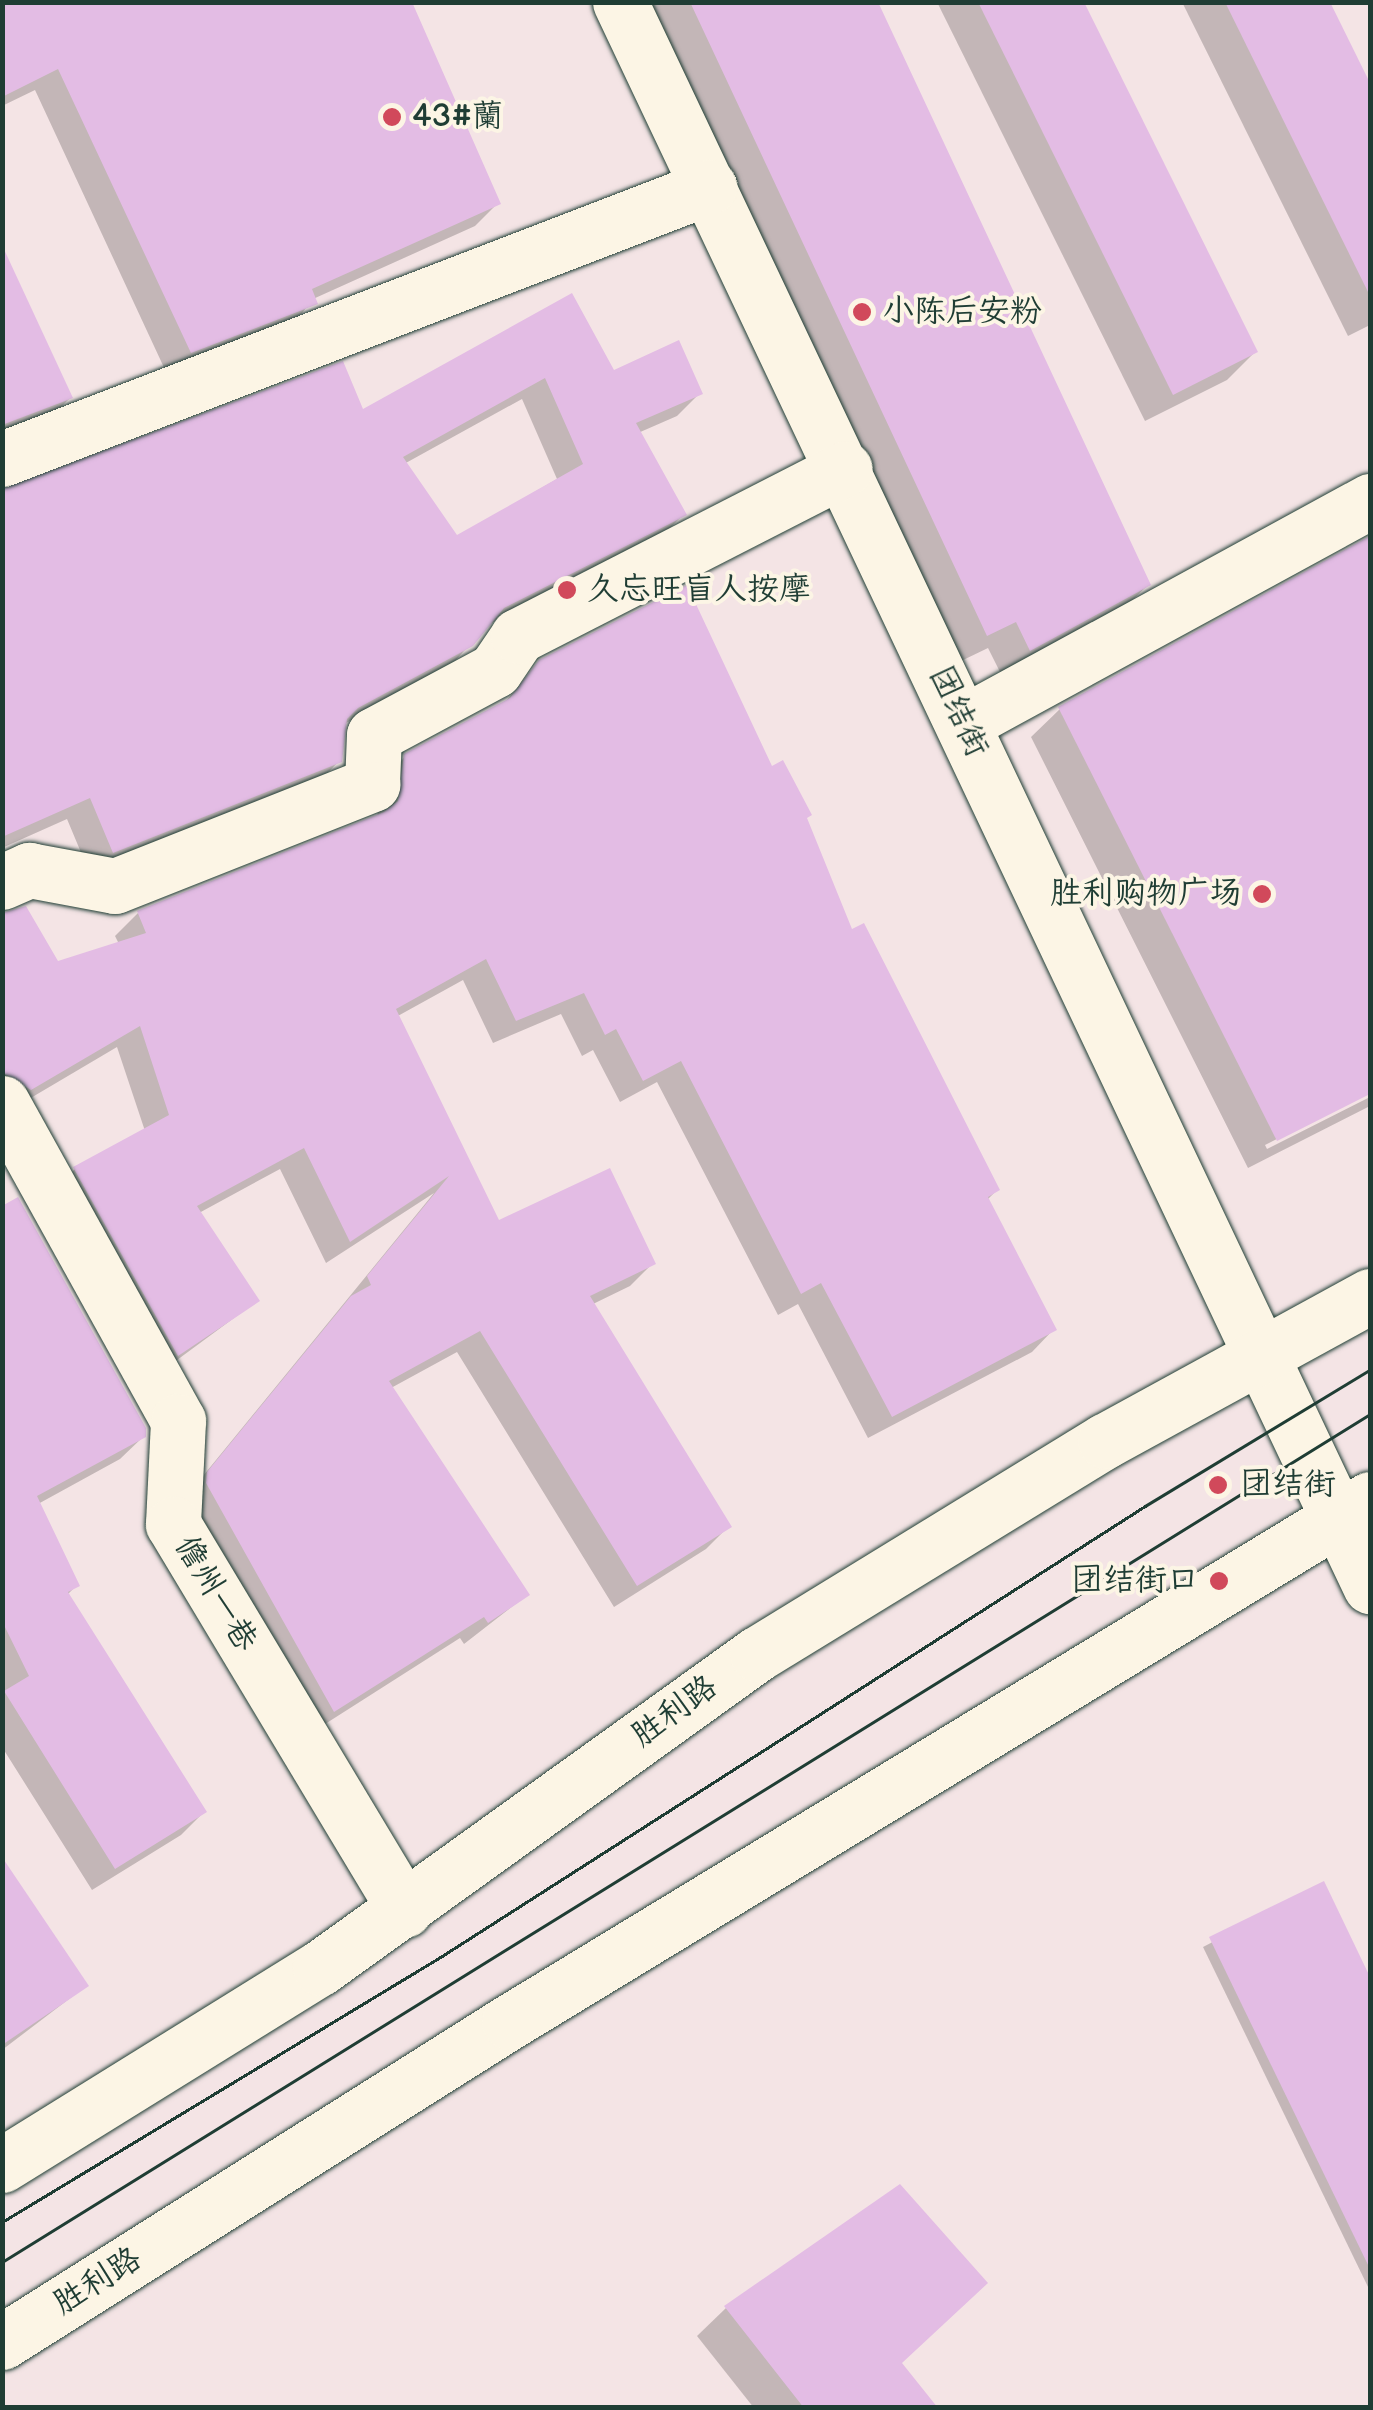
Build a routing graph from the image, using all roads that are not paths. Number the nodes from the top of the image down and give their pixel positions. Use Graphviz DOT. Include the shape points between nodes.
graph roads {
  1 [pos="620,2"];
  2 [pos="709,187"];
  3 [pos="2,460"];
  4 [pos="845,469"];
  5 [pos="1370,501"];
  6 [pos="963,723"];
  7 [pos="2,882"];
  8 [pos="2,1103"];
  9 [pos="1370,1296"];
  10 [pos="1256,1357"];
  11 [pos="1354,1508"];
  12 [pos="1370,1586"];
  13 [pos="404,1910"];
  14 [pos="2,2165"];
  15 [pos="2,2342"];
  1 -- 2 [label="street, 团结街"];
  2 -- 3 [label="street"];
  2 -- 4 [label="street, 团结街"];
  4 -- 6 [label="street, 团结街"];
  4 -- 7 [label="street" via="518,636 495,670 374,735 372,784 115,886 29,870"];
  5 -- 6 [label="street"];
  6 -- 10 [label="street, 团结街"];
  8 -- 13 [label="street, 儋州一巷" via="178,1422 173,1524"];
  9 -- 10 [label="street, 胜利路"];
  10 -- 11 [label="street, 团结街"];
  10 -- 13 [label="street, 胜利路" via="1105,1441 757,1654"];
  11 -- 12 [label="street, 团结街"];
  11 -- 15 [label="street, 胜利路" via="508,2022"];
  13 -- 14 [label="street, 胜利路"];
}
